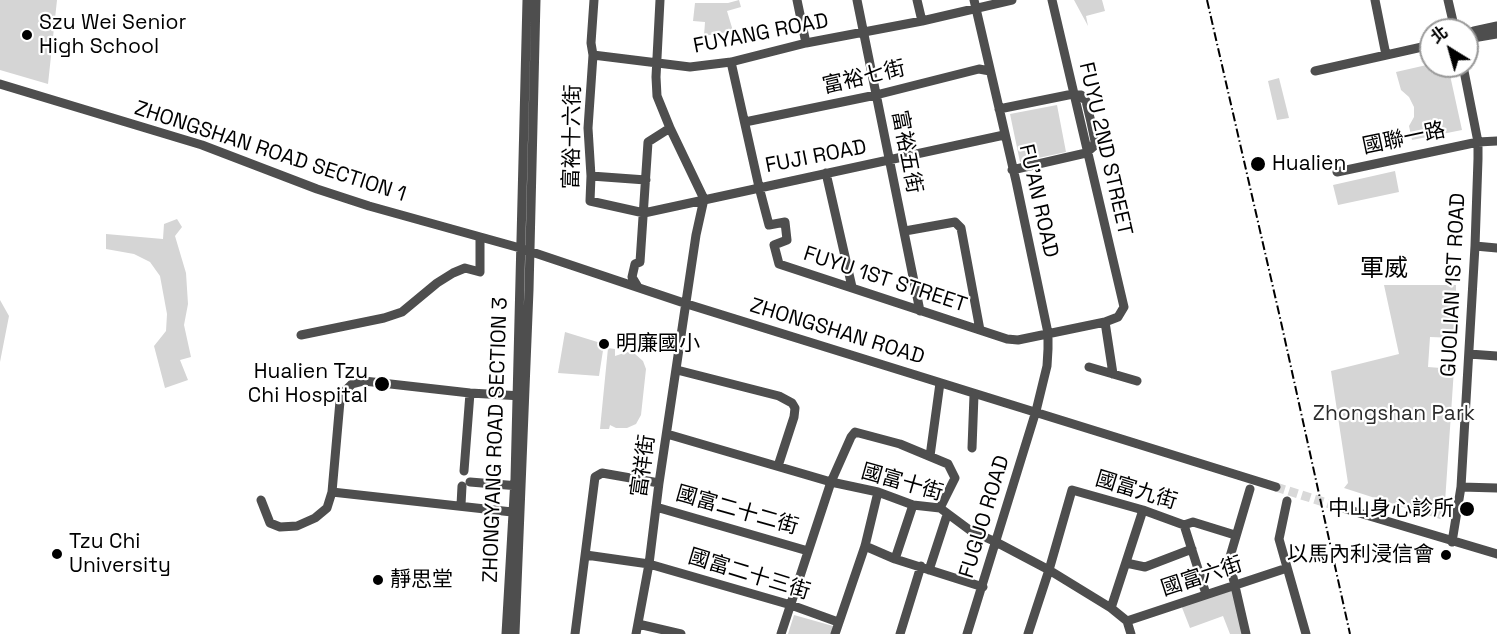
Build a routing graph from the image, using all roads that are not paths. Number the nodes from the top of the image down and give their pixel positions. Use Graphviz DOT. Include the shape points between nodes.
graph roads {
  1 [pos="527,0"];
  2 [pos="536,0"];
  3 [pos="594,0"];
  4 [pos="660,0"];
  5 [pos="797,0"];
  6 [pos="857,0"];
  7 [pos="917,0"];
  8 [pos="1012,0"];
  9 [pos="1052,0"];
  10 [pos="1375,0"];
  11 [pos="1448,0"];
  12 [pos="975,5"];
  13 [pos="1452,18"];
  14 [pos="922,21"];
  15 [pos="1497,26"];
  16 [pos="1479,30"];
  17 [pos="863,33"];
  18 [pos="1497,34"];
  19 [pos="1479,37"];
  20 [pos="806,43"];
  21 [pos="1419,48"];
  22 [pos="593,55"];
  23 [pos="1386,55"];
  24 [pos="731,62"];
  25 [pos="656,64"];
  26 [pos="990,71"];
  27 [pos="1315,71"];
  28 [pos="1465,78"];
  29 [pos="0,84"];
  30 [pos="1073,94"];
  31 [pos="876,95"];
  32 [pos="999,109"];
  33 [pos="746,122"];
  34 [pos="670,128"];
  35 [pos="1004,135"];
  36 [pos="1497,141"];
  37 [pos="1478,142"];
  38 [pos="1086,153"];
  39 [pos="891,160"];
  40 [pos="1012,170"];
  41 [pos="1337,172"];
  42 [pos="826,173"];
  43 [pos="591,176"];
  44 [pos="646,180"];
  45 [pos="759,187"];
  46 [pos="704,199"];
  47 [pos="644,213"];
  48 [pos="905,231"];
  49 [pos="480,237"];
  50 [pos="1475,246"];
  51 [pos="520,248"];
  52 [pos="1497,248"];
  53 [pos="529,251"];
  54 [pos="638,286"];
  55 [pos="852,287"];
  56 [pos="687,304"];
  57 [pos="920,311"];
  58 [pos="1105,322"];
  59 [pos="980,330"];
  60 [pos="1048,333"];
  61 [pos="301,335"];
  62 [pos="1469,354"];
  63 [pos="1497,356"];
  64 [pos="1089,367"];
  65 [pos="677,370"];
  66 [pos="1113,374"];
  67 [pos="1137,381"];
  68 [pos="940,383"];
  69 [pos="470,393"];
  70 [pos="974,394"];
  71 [pos="521,396"];
  72 [pos="1036,411"];
  73 [pos="667,434"];
  74 [pos="972,448"];
  75 [pos="930,456"];
  76 [pos="778,466"];
  77 [pos="464,471"];
  78 [pos="831,482"];
  79 [pos="659,483"];
  80 [pos="518,486"];
  81 [pos="1276,487"];
  82 [pos="1461,487"];
  83 [pos="1497,488"];
  84 [pos="1250,489"];
  85 [pos="332,492"];
  86 [pos="878,492"];
  87 [pos="261,500"];
  88 [pos="1287,501"];
  89 [pos="461,505"];
  90 [pos="913,505"];
  91 [pos="657,507"];
  92 [pos="940,508"];
  93 [pos="1346,509"];
  94 [pos="1143,510"];
  95 [pos="512,512"];
  96 [pos="948,515"];
  97 [pos="1184,525"];
  98 [pos="1235,535"];
  99 [pos="996,542"];
  100 [pos="1452,542"];
  101 [pos="865,546"];
  102 [pos="1192,549"];
  103 [pos="808,551"];
  104 [pos="1497,554"];
  105 [pos="586,555"];
  106 [pos="895,559"];
  107 [pos="1126,563"];
  108 [pos="650,564"];
  109 [pos="925,568"];
  110 [pos="1287,568"];
  111 [pos="1049,570"];
  112 [pos="1234,586"];
  113 [pos="983,587"];
  114 [pos="1206,594"];
  115 [pos="791,605"];
  116 [pos="1111,608"];
  117 [pos="1127,621"];
  118 [pos="838,622"];
  119 [pos="637,629"];
  120 [pos="968,632"];
  121 [pos="506,634"];
  122 [pos="514,634"];
  123 [pos="575,634"];
  124 [pos="681,634"];
  125 [pos="782,634"];
  126 [pos="835,634"];
  127 [pos="900,634"];
  128 [pos="978,634"];
  129 [pos="1028,634"];
  130 [pos="1131,634"];
  131 [pos="1245,634"];
  132 [pos="1306,634"];
  1 -- 51 [label="street, ZHONGYANG ROAD SECTION 3"];
  2 -- 53 [label="street, ZHONGYANG ROAD SECTION 3"];
  3 -- 22 [label="street"];
  4 -- 25 [label="street"];
  5 -- 20 [label="street"];
  6 -- 17 [label="street, 富裕五街"];
  7 -- 14 [label="street"];
  8 -- 12 [label="street, FUYANG ROAD"];
  9 -- 30 [label="street, FUYU 2ND STREET"];
  10 -- 23 [label="street"];
  11 -- 13 [label="street"];
  12 -- 14 [label="street, FUYANG ROAD"];
  12 -- 26 [label="street, FU’AN ROAD"];
  14 -- 17 [label="street, FUYANG ROAD"];
  15 -- 16 [label="street"];
  17 -- 20 [label="street, FUYANG ROAD"];
  17 -- 31 [label="street, 富裕五街"];
  18 -- 19 [label="street"];
  20 -- 24 [label="street, FUYANG ROAD"];
  21 -- 23 [label="street"];
  22 -- 25 [label="street, 富裕十六街"];
  22 -- 43 [label="street, 富裕十六街" via="588,128"];
  23 -- 27 [label="street"];
  24 -- 25 [label="street, FUYANG ROAD"];
  24 -- 33 [label="street"];
  25 -- 34 [label="street" via="657,96"];
  26 -- 31 [label="street, 富裕七街" via="979,69"];
  26 -- 32 [label="street, FU’AN ROAD"];
  28 -- 37 [label="street, GUOLIAN 1ST ROAD"];
  29 -- 49 [label="street, ZHONGSHAN ROAD SECTION 1" via="202,145 369,206"];
  30 -- 32 [label="street"];
  30 -- 38 [label="street" via="1086,101 1091,122 1095,141"];
  31 -- 33 [label="street, 富裕七街"];
  31 -- 39 [label="street, 富裕五街"];
  32 -- 35 [label="street, FU’AN ROAD"];
  33 -- 45 [label="street"];
  34 -- 44 [label="street" via="648,142"];
  34 -- 46 [label="street"];
  35 -- 39 [label="street, FUJI ROAD"];
  35 -- 40 [label="street, FU’AN ROAD"];
  36 -- 37 [label="street, 國聯一路"];
  37 -- 41 [label="street, 國聯一路"];
  37 -- 50 [label="street, GUOLIAN 1ST ROAD"];
  38 -- 40 [label="street"];
  38 -- 58 [label="street, FUYU 2ND STREET" via="1124,307 1118,317"];
  39 -- 42 [label="street, FUJI ROAD"];
  39 -- 48 [label="street, 富裕五街"];
  40 -- 60 [label="street, FU’AN ROAD"];
  42 -- 45 [label="street, FUJI ROAD"];
  42 -- 55 [label="street"];
  43 -- 44 [label="street"];
  43 -- 47 [label="street, 富裕十六街" via="590,201"];
  44 -- 47 [label="street"];
  45 -- 46 [label="street, FUJI ROAD"];
  45 -- 55 [label="street, FUYU 1ST STREET" via="770,225 785,222 787,240 774,245 779,264"];
  46 -- 47 [label="street, 富裕十六街"];
  46 -- 56 [label="street, 富祥街"];
  47 -- 54 [label="street" via="640,262 635,264 632,277"];
  48 -- 57 [label="street, 富裕五街"];
  48 -- 59 [label="street" via="955,222 961,228"];
  49 -- 51 [label="street, ZHONGSHAN ROAD SECTION 1"];
  49 -- 61 [label="street" via="480,272 465,268 453,273 402,312"];
  50 -- 52 [label="street"];
  50 -- 62 [label="street, GUOLIAN 1ST ROAD"];
  51 -- 53 [label="street, ZHONGSHAN ROAD SECTION 1"];
  51 -- 71 [label="street, ZHONGYANG ROAD SECTION 3"];
  53 -- 54 [label="street, ZHONGSHAN ROAD"];
  53 -- 71 [label="street, ZHONGYANG ROAD SECTION 3"];
  54 -- 56 [label="street, ZHONGSHAN ROAD"];
  55 -- 57 [label="street, FUYU 1ST STREET"];
  56 -- 65 [label="street, 富祥街"];
  56 -- 68 [label="street, ZHONGSHAN ROAD"];
  57 -- 59 [label="street, FUYU 1ST STREET"];
  58 -- 60 [label="street, FUYU 1ST STREET"];
  58 -- 66 [label="street"];
  59 -- 60 [label="street, FUYU 1ST STREET" via="1012,340"];
  60 -- 72 [label="street, FU’AN ROAD" via="1048,357"];
  62 -- 63 [label="street"];
  62 -- 82 [label="street, GUOLIAN 1ST ROAD"];
  64 -- 66 [label="street"];
  65 -- 73 [label="street, 富祥街"];
  65 -- 76 [label="street" via="779,396 792,403 794,417"];
  66 -- 67 [label="street"];
  68 -- 70 [label="street, ZHONGSHAN ROAD"];
  68 -- 75 [label="street"];
  69 -- 71 [label="street"];
  69 -- 77 [label="street"];
  69 -- 85 [label="street" via="364,381 352,384 340,401"];
  70 -- 72 [label="street, ZHONGSHAN ROAD"];
  70 -- 74 [label="street"];
  71 -- 80 [label="street, ZHONGYANG ROAD SECTION 3"];
  72 -- 81 [label="street, ZHONGSHAN ROAD"];
  72 -- 99 [label="street, FUGUO ROAD"];
  73 -- 76 [label="street, 國富十街"];
  73 -- 79 [label="street, 富祥街"];
  75 -- 78 [label="street" via="855,432"];
  75 -- 92 [label="street" via="948,464 955,477"];
  76 -- 78 [label="street, 國富十街"];
  78 -- 86 [label="street, 國富十街"];
  78 -- 103 [label="street"];
  79 -- 91 [label="street, 富祥街"];
  79 -- 105 [label="street" via="598,474"];
  80 -- 89 [label="street" via="466,484"];
  80 -- 95 [label="street, ZHONGYANG ROAD SECTION 3"];
  80 -- 122 [label="street, ZHONGYANG ROAD SECTION 3"];
  82 -- 83 [label="street"];
  82 -- 100 [label="street, GUOLIAN 1ST ROAD"];
  84 -- 98 [label="street"];
  85 -- 87 [label="street" via="327,508 297,526 270,523"];
  85 -- 89 [label="street"];
  86 -- 90 [label="street, 國富十街"];
  86 -- 101 [label="street"];
  88 -- 110 [label="street" via="1279,539"];
  89 -- 95 [label="street"];
  90 -- 92 [label="street, 國富十街"];
  90 -- 106 [label="street"];
  91 -- 103 [label="street, 國富二十二街"];
  91 -- 108 [label="street, 富祥街"];
  92 -- 96 [label="street, 國富十街"];
  93 -- 100 [label="street"];
  94 -- 97 [label="street, 國富九街"];
  94 -- 107 [label="street"];
  94 -- 111 [label="street, 國富九街" via="1072,490"];
  95 -- 121 [label="street, ZHONGYANG ROAD SECTION 3"];
  96 -- 99 [label="street, 國富十街" via="970,531"];
  96 -- 109 [label="street"];
  97 -- 98 [label="street, 國富九街" via="1193,522"];
  97 -- 102 [label="street, 國富九街"];
  98 -- 112 [label="street" via="1229,560"];
  99 -- 111 [label="street, 國富十街"];
  99 -- 113 [label="street, FUGUO ROAD"];
  100 -- 104 [label="street"];
  101 -- 106 [label="street"];
  101 -- 118 [label="street"];
  102 -- 107 [label="street" via="1145,567"];
  102 -- 114 [label="street, 國富九街"];
  103 -- 115 [label="street"];
  105 -- 108 [label="street, 國富二十三街"];
  105 -- 123 [label="street"];
  106 -- 109 [label="street"];
  107 -- 116 [label="street"];
  108 -- 115 [label="street, 國富二十三街"];
  108 -- 119 [label="street, 富祥街"];
  109 -- 113 [label="street"];
  109 -- 127 [label="street"];
  110 -- 112 [label="street, 國富六街"];
  110 -- 132 [label="street"];
  111 -- 116 [label="street, 國富十街"];
  111 -- 129 [label="street"];
  112 -- 114 [label="street, 國富六街"];
  112 -- 131 [label="street"];
  113 -- 120 [label="street, FUGUO ROAD"];
  114 -- 117 [label="street, 國富六街"];
  115 -- 118 [label="street, 國富二十三街"];
  115 -- 125 [label="street"];
  116 -- 117 [label="street, 國富十街"];
  117 -- 130 [label="street"];
  118 -- 126 [label="street"];
  119 -- 124 [label="street"];
  120 -- 128 [label="street"];
}
